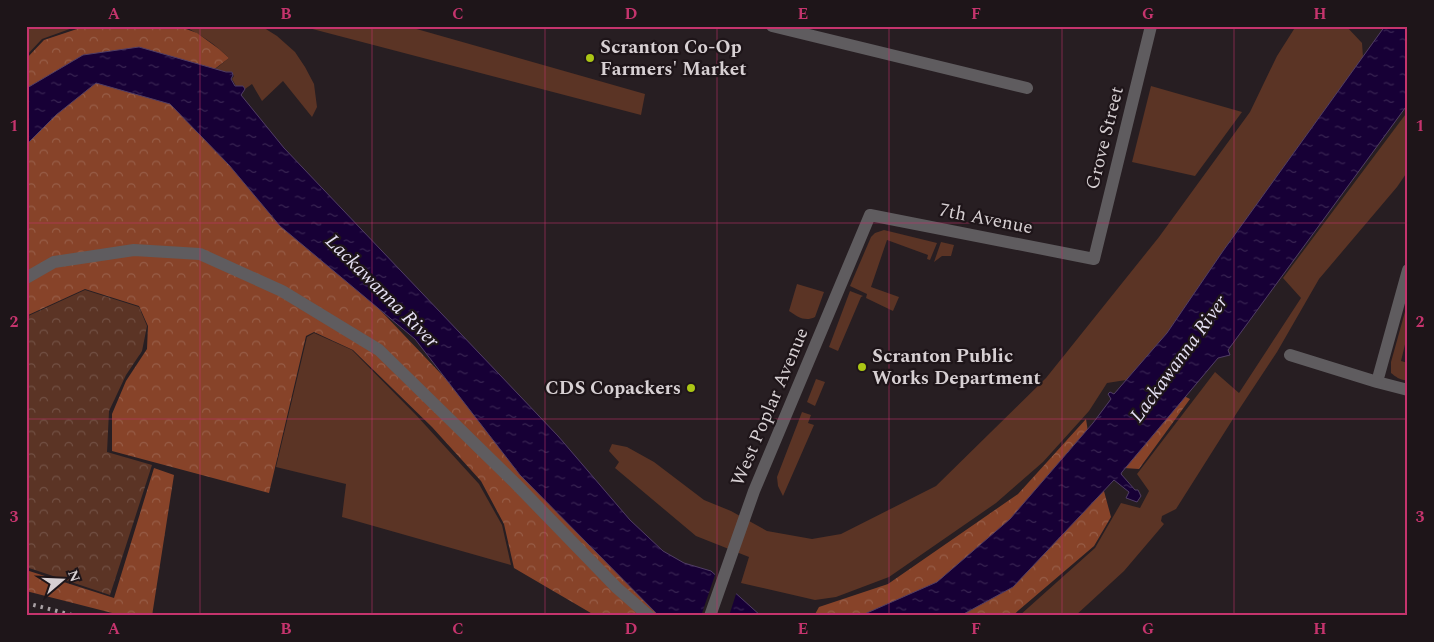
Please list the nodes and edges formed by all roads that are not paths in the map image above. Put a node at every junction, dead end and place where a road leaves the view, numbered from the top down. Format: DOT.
graph roads {
  1 [pos="772,26"];
  2 [pos="1151,26"];
  3 [pos="1027,88"];
  4 [pos="870,215"];
  5 [pos="1094,259"];
  6 [pos="1408,270"];
  7 [pos="26,278"];
  8 [pos="1290,355"];
  9 [pos="1377,382"];
  10 [pos="1408,390"];
  11 [pos="649,616"];
  12 [pos="710,616"];
  1 -- 3 [label="street"];
  2 -- 5 [label="street, Grove Street"];
  4 -- 5 [label="street, 7th Avenue"];
  4 -- 12 [label="street, West Poplar Avenue"];
  6 -- 9 [label="street"];
  7 -- 11 [label="street"];
  8 -- 9 [label="street"];
  9 -- 10 [label="street"];
}
